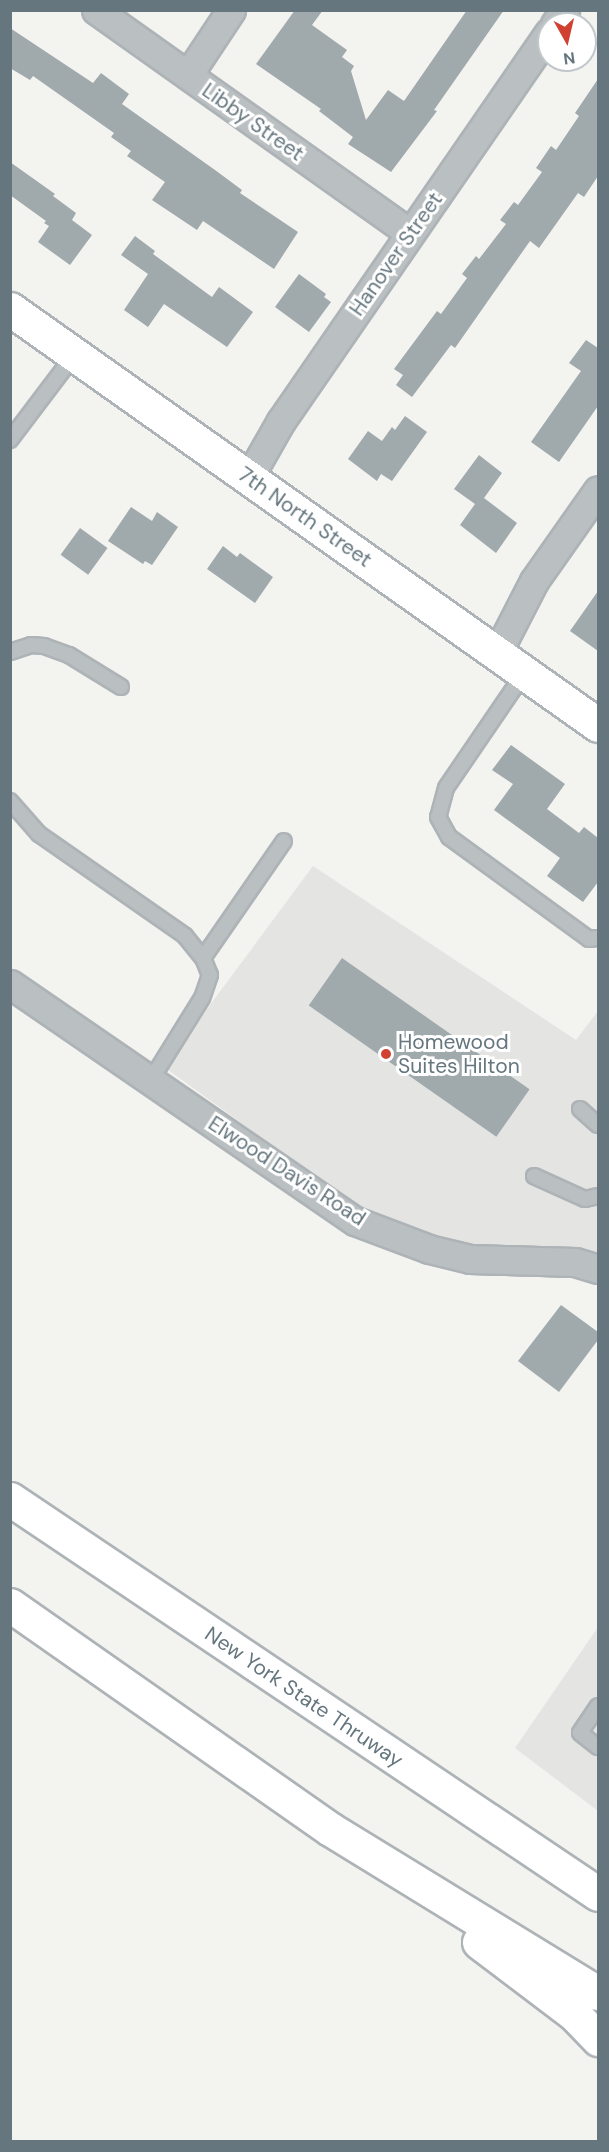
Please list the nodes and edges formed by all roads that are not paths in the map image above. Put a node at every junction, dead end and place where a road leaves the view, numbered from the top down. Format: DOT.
graph roads {
  1 [pos="96,10"];
  2 [pos="231,10"];
  3 [pos="537,50"];
  4 [pos="188,75"];
  5 [pos="410,233"];
  6 [pos="10,309"];
  7 [pos="75,354"];
  8 [pos="10,440"];
  9 [pos="249,477"];
  10 [pos="598,490"];
  11 [pos="10,652"];
  12 [pos="497,653"];
  13 [pos="525,672"];
  14 [pos="121,687"];
  15 [pos="598,725"];
  16 [pos="10,801"];
  17 [pos="284,841"];
  18 [pos="598,938"];
  19 [pos="203,958"];
  20 [pos="10,984"];
  21 [pos="151,1080"];
  22 [pos="580,1109"];
  23 [pos="598,1125"];
  24 [pos="534,1176"];
  25 [pos="598,1196"];
  26 [pos="598,1269"];
  27 [pos="10,1499"];
  28 [pos="10,1605"];
  29 [pos="598,1706"];
  30 [pos="598,1746"];
  31 [pos="330,1828"];
  32 [pos="598,1894"];
  33 [pos="598,1993"];
  34 [pos="598,2039"];
  1 -- 4 [label="street, Libby Street"];
  2 -- 4 [label="street"];
  3 -- 5 [label="street, Hanover Street"];
  4 -- 5 [label="street, Libby Street"];
  5 -- 9 [label="street, Hanover Street"];
  6 -- 7 [label="main road, 7th North Street"];
  7 -- 8 [label="lane"];
  7 -- 9 [label="main road, 7th North Street"];
  9 -- 12 [label="main road, 7th North Street"];
  10 -- 12 [label="street"];
  11 -- 14 [label="lane"];
  12 -- 13 [label="main road, 7th North Street"];
  13 -- 15 [label="main road, 7th North Street"];
  13 -- 18 [label="lane"];
  16 -- 19 [label="lane"];
  17 -- 19 [label="lane"];
  19 -- 21 [label="lane"];
  20 -- 21 [label="street, Elwood Davis Road"];
  21 -- 26 [label="street, Elwood Davis Road"];
  22 -- 23 [label="lane"];
  24 -- 25 [label="lane"];
  27 -- 32 [label="main road, New York State Thruway"];
  28 -- 31 [label="main road"];
  29 -- 30 [label="lane"];
  31 -- 33 [label="main road"];
  31 -- 34 [label="main road"];
}
